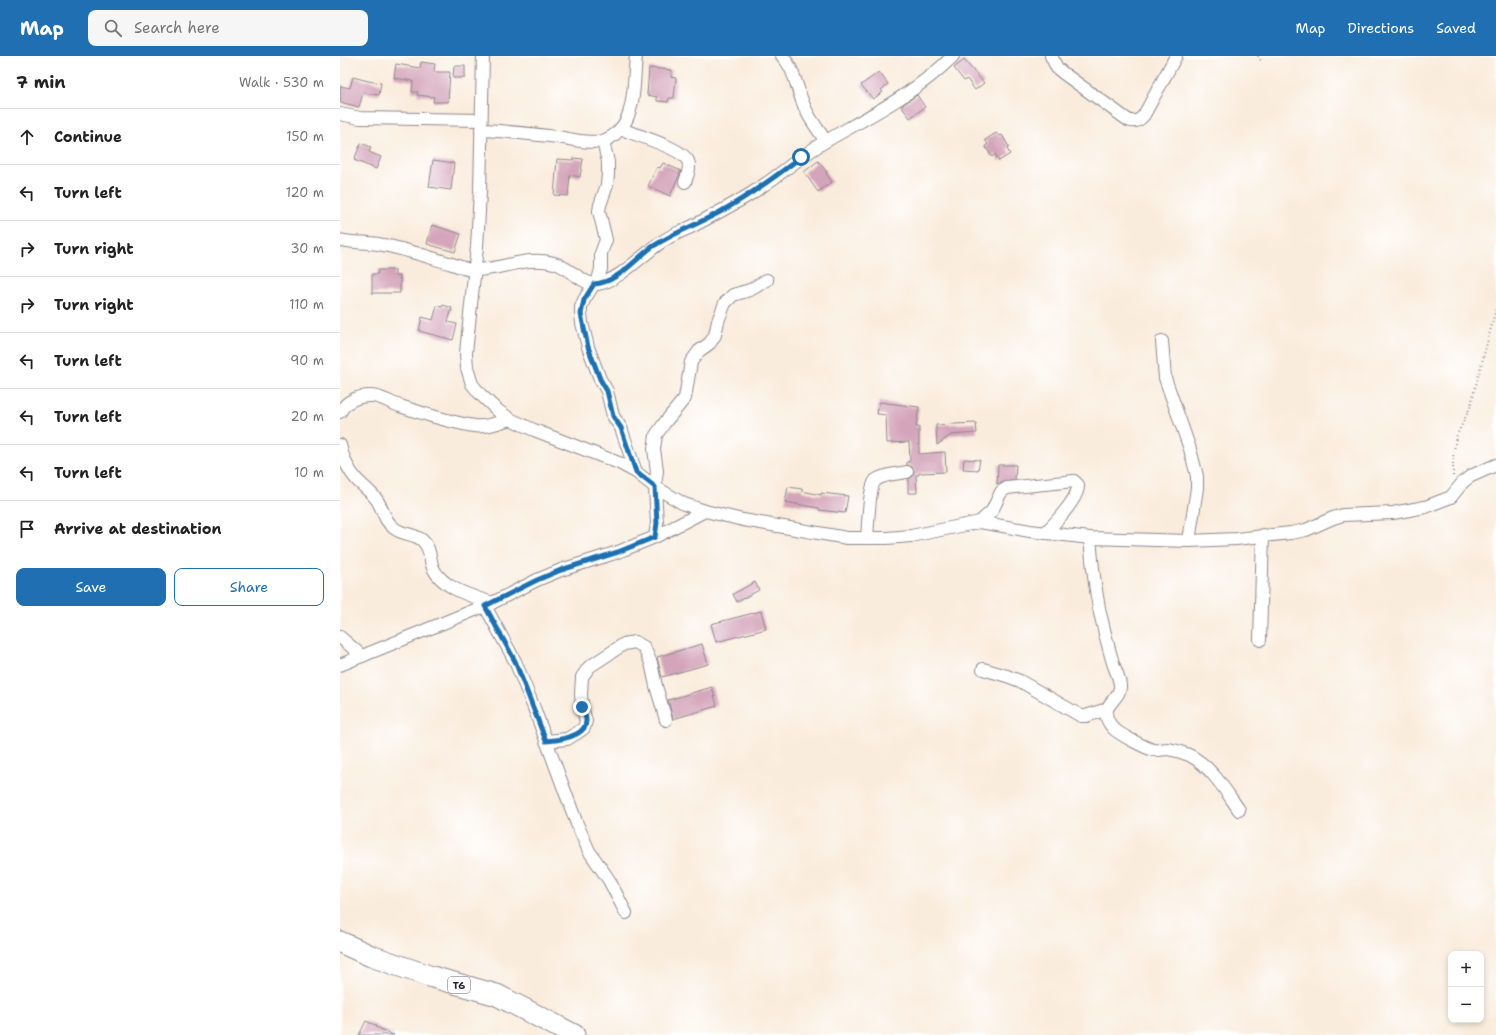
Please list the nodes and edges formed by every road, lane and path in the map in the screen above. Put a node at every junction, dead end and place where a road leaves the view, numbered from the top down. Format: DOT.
graph roads {
  1 [pos="483,56"];
  2 [pos="636,56"];
  3 [pos="782,56"];
  4 [pos="953,56"];
  5 [pos="1051,56"];
  6 [pos="1176,56"];
  7 [pos="1258,56"];
  8 [pos="1260,61"];
  9 [pos="340,114"];
  10 [pos="481,125"];
  11 [pos="621,129"];
  12 [pos="603,141"];
  13 [pos="826,141"];
  14 [pos="685,182"];
  15 [pos="340,240"];
  16 [pos="474,271"];
  17 [pos="767,280"];
  18 [pos="595,284"];
  19 [pos="1496,309"];
  20 [pos="1162,341"];
  21 [pos="340,412"];
  22 [pos="510,418"];
  23 [pos="340,445"];
  24 [pos="1496,465"];
  25 [pos="636,472"];
  26 [pos="907,472"];
  27 [pos="655,487"];
  28 [pos="1454,493"];
  29 [pos="705,511"];
  30 [pos="980,522"];
  31 [pos="1045,533"];
  32 [pos="1263,535"];
  33 [pos="655,537"];
  34 [pos="867,538"];
  35 [pos="1090,538"];
  36 [pos="1189,540"];
  37 [pos="489,605"];
  38 [pos="340,637"];
  39 [pos="1260,640"];
  40 [pos="362,656"];
  41 [pos="340,665"];
  42 [pos="983,669"];
  43 [pos="1107,709"];
  44 [pos="666,720"];
  45 [pos="546,741"];
  46 [pos="1239,810"];
  47 [pos="626,913"];
  48 [pos="340,942"];
  49 [pos="574,1035"];
  1 -- 10 [label="street"];
  2 -- 11 [label="street"];
  3 -- 13 [label="street"];
  4 -- 13 [label="street"];
  5 -- 6 [label="street"];
  7 -- 8 [label="path"];
  9 -- 10 [label="street"];
  10 -- 12 [label="street"];
  10 -- 16 [label="street"];
  11 -- 12 [label="street"];
  11 -- 14 [label="street"];
  12 -- 18 [label="street"];
  13 -- 18 [label="street"];
  15 -- 16 [label="street"];
  16 -- 18 [label="street"];
  16 -- 22 [label="street"];
  17 -- 27 [label="street"];
  18 -- 25 [label="street"];
  19 -- 28 [label="path"];
  20 -- 36 [label="street"];
  21 -- 22 [label="street"];
  22 -- 25 [label="street"];
  23 -- 37 [label="street"];
  24 -- 28 [label="street"];
  25 -- 27 [label="street"];
  26 -- 34 [label="street"];
  27 -- 29 [label="street"];
  27 -- 33 [label="street"];
  28 -- 32 [label="street"];
  29 -- 33 [label="street"];
  29 -- 34 [label="street"];
  30 -- 31 [label="street"];
  30 -- 31 [label="street"];
  30 -- 34 [label="street"];
  31 -- 35 [label="street"];
  32 -- 36 [label="street"];
  32 -- 39 [label="street"];
  33 -- 37 [label="street"];
  35 -- 36 [label="street"];
  35 -- 43 [label="street"];
  37 -- 40 [label="street"];
  37 -- 45 [label="street"];
  38 -- 40 [label="street"];
  40 -- 41 [label="street"];
  42 -- 43 [label="street"];
  43 -- 46 [label="street"];
  44 -- 45 [label="street"];
  45 -- 47 [label="street"];
  48 -- 49 [label="highway, T6"];
}
